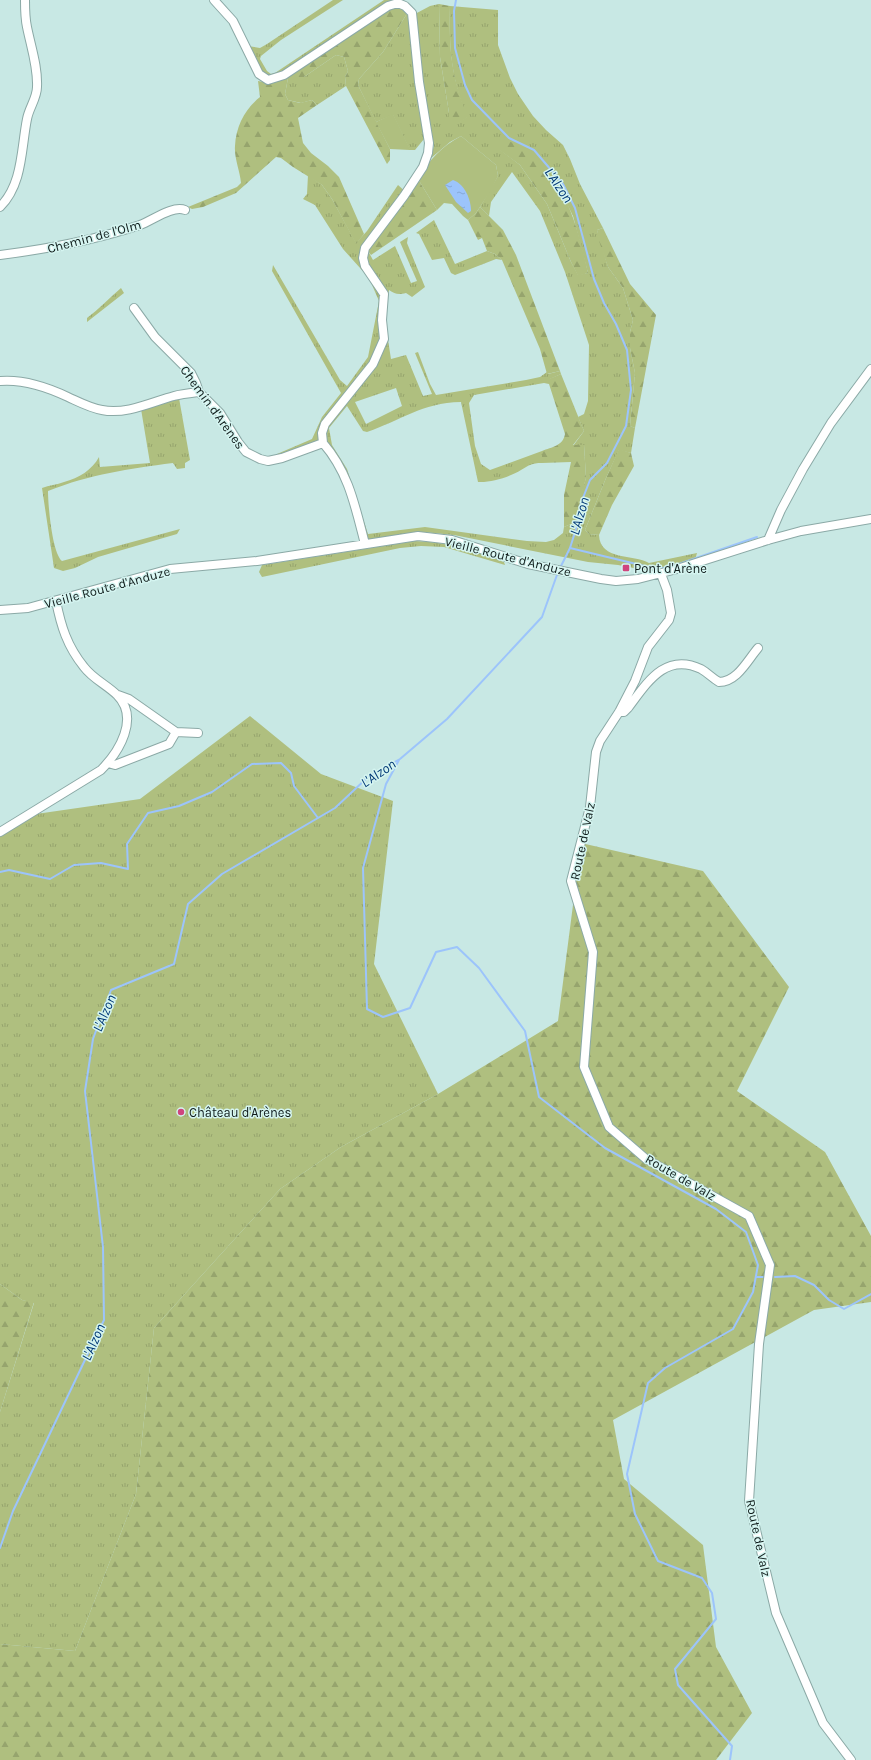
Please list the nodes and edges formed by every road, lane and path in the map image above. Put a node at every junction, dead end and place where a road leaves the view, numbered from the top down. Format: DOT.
graph roads {
  1 [pos="25,0"];
  2 [pos="214,0"];
  3 [pos="0,207"];
  4 [pos="185,210"];
  5 [pos="0,255"];
  6 [pos="134,308"];
  7 [pos="871,369"];
  8 [pos="0,381"];
  9 [pos="199,392"];
  10 [pos="323,443"];
  11 [pos="871,519"];
  12 [pos="768,540"];
  13 [pos="365,544"];
  14 [pos="661,574"];
  15 [pos="56,600"];
  16 [pos="0,610"];
  17 [pos="758,648"];
  18 [pos="117,695"];
  19 [pos="619,712"];
  20 [pos="176,732"];
  21 [pos="198,733"];
  22 [pos="108,763"];
  23 [pos="0,832"];
  24 [pos="851,1760"];
  1 -- 3 [label="street"];
  2 -- 10 [label="street"];
  4 -- 5 [label="street, Chemin de l'Olm"];
  6 -- 9 [label="street, Chemin d'Arènes"];
  7 -- 12 [label="street"];
  8 -- 9 [label="street"];
  9 -- 10 [label="street, Chemin d'Arènes"];
  10 -- 13 [label="street"];
  11 -- 12 [label="street, Vieille Route d'Anduze"];
  12 -- 14 [label="street, Vieille Route d'Anduze"];
  13 -- 14 [label="street, Vieille Route d'Anduze"];
  13 -- 15 [label="street, Vieille Route d'Anduze"];
  14 -- 19 [label="street, Route de Valz"];
  15 -- 16 [label="street, Vieille Route d'Anduze"];
  15 -- 18 [label="street"];
  17 -- 19 [label="street"];
  18 -- 20 [label="street"];
  18 -- 22 [label="street"];
  19 -- 24 [label="street, Route de Valz"];
  20 -- 21 [label="street"];
  20 -- 22 [label="street"];
  22 -- 23 [label="street"];
}
